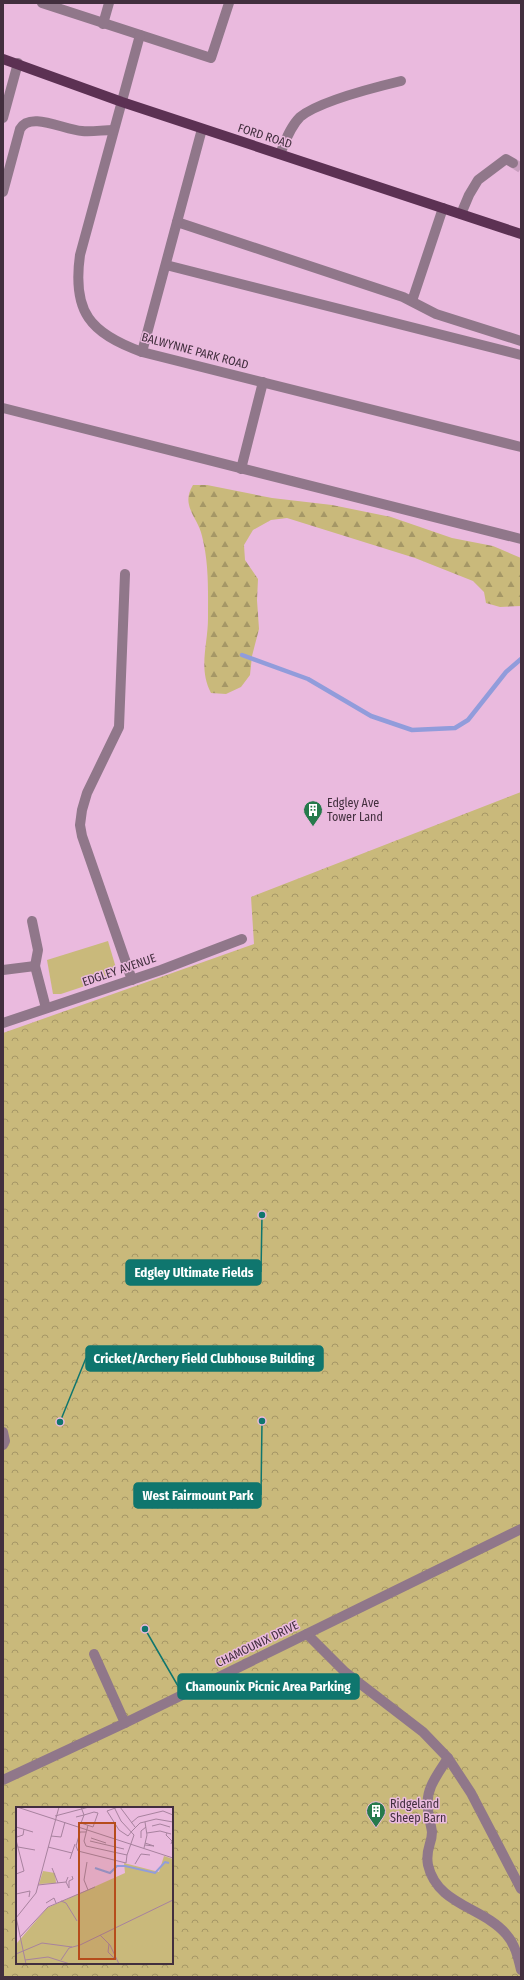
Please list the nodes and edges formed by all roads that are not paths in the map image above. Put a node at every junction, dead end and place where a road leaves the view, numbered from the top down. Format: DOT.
graph roads {
  1 [pos="42,3"];
  2 [pos="109,3"];
  3 [pos="229,3"];
  4 [pos="103,24"];
  5 [pos="140,35"];
  6 [pos="3,59"];
  7 [pos="18,63"];
  8 [pos="401,81"];
  9 [pos="122,102"];
  10 [pos="3,118"];
  11 [pos="202,129"];
  12 [pos="113,130"];
  13 [pos="280,154"];
  14 [pos="513,163"];
  15 [pos="3,192"];
  16 [pos="443,208"];
  17 [pos="461,214"];
  18 [pos="178,222"];
  19 [pos="521,234"];
  20 [pos="166,265"];
  21 [pos="412,301"];
  22 [pos="521,341"];
  23 [pos="142,352"];
  24 [pos="521,355"];
  25 [pos="263,382"];
  26 [pos="3,408"];
  27 [pos="521,447"];
  28 [pos="241,469"];
  29 [pos="521,540"];
  30 [pos="125,574"];
  31 [pos="32,921"];
  32 [pos="242,939"];
  33 [pos="35,966"];
  34 [pos="3,970"];
  35 [pos="132,980"];
  36 [pos="46,1008"];
  37 [pos="3,1023"];
  38 [pos="3,1432"];
  39 [pos="3,1445"];
  40 [pos="521,1529"];
  41 [pos="307,1634"];
  42 [pos="94,1654"];
  43 [pos="125,1723"];
  44 [pos="448,1758"];
  45 [pos="3,1780"];
  46 [pos="521,1889"];
  47 [pos="521,1970"];
  1 -- 4 [label="street"];
  2 -- 4 [label="street"];
  3 -- 5 [label="street"];
  4 -- 5 [label="street"];
  5 -- 9 [label="street, BALWYNNE PARK ROAD"];
  6 -- 7 [label="main road, FORD ROAD"];
  7 -- 9 [label="main road, FORD ROAD"];
  7 -- 10 [label="street"];
  8 -- 13 [label="street"];
  9 -- 11 [label="main road, FORD ROAD"];
  9 -- 12 [label="street, BALWYNNE PARK ROAD"];
  11 -- 13 [label="main road, FORD ROAD"];
  11 -- 18 [label="street"];
  12 -- 15 [label="street"];
  12 -- 23 [label="street, BALWYNNE PARK ROAD"];
  13 -- 16 [label="main road, FORD ROAD"];
  14 -- 17 [label="street"];
  16 -- 17 [label="main road, FORD ROAD"];
  16 -- 21 [label="street"];
  17 -- 19 [label="main road, FORD ROAD"];
  18 -- 20 [label="street"];
  18 -- 21 [label="street"];
  20 -- 23 [label="street"];
  20 -- 24 [label="street"];
  21 -- 22 [label="street"];
  23 -- 25 [label="street, BALWYNNE PARK ROAD"];
  25 -- 27 [label="street, BALWYNNE PARK ROAD"];
  25 -- 28 [label="street"];
  26 -- 28 [label="street"];
  28 -- 29 [label="street"];
  30 -- 35 [label="street"];
  31 -- 33 [label="street"];
  32 -- 35 [label="street, EDGLEY AVENUE"];
  33 -- 34 [label="street"];
  33 -- 36 [label="street"];
  35 -- 36 [label="street, EDGLEY AVENUE"];
  36 -- 37 [label="street, EDGLEY AVENUE"];
  38 -- 39 [label="street"];
  40 -- 41 [label="street, CHAMOUNIX DRIVE"];
  41 -- 43 [label="street, CHAMOUNIX DRIVE"];
  41 -- 44 [label="street"];
  42 -- 43 [label="street"];
  43 -- 45 [label="street, CHAMOUNIX DRIVE"];
  44 -- 46 [label="street"];
  44 -- 47 [label="street"];
}
